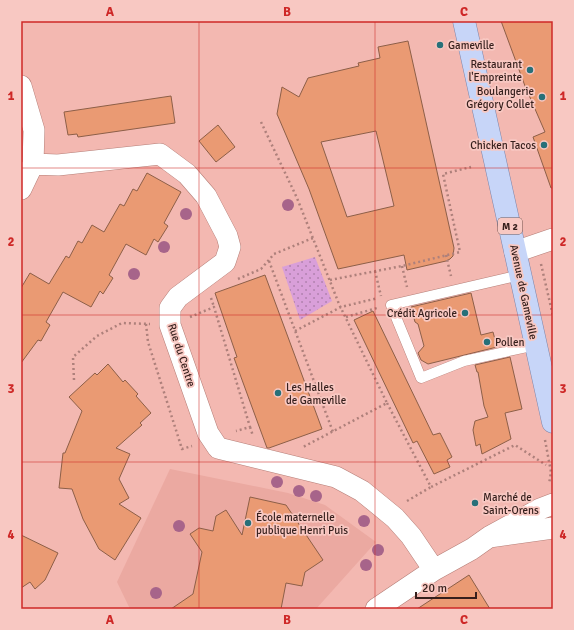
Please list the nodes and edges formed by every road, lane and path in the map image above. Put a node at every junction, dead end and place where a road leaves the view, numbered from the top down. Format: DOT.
graph roads {
  1 [pos="464,21"];
  2 [pos="21,88"];
  3 [pos="261,122"];
  4 [pos="33,164"];
  5 [pos="471,167"];
  6 [pos="21,189"];
  7 [pos="313,238"];
  8 [pos="552,239"];
  9 [pos="516,252"];
  10 [pos="446,255"];
  11 [pos="269,261"];
  12 [pos="402,266"];
  13 [pos="375,271"];
  14 [pos="520,275"];
  15 [pos="451,279"];
  16 [pos="235,280"];
  17 [pos="330,280"];
  18 [pos="408,290"];
  19 [pos="210,296"];
  20 [pos="381,297"];
  21 [pos="391,305"];
  22 [pos="214,307"];
  23 [pos="346,317"];
  24 [pos="170,325"];
  25 [pos="536,345"];
  26 [pos="74,380"];
  27 [pos="387,403"];
  28 [pos="553,422"];
  29 [pos="250,427"];
  30 [pos="333,432"];
  31 [pos="254,439"];
  32 [pos="297,449"];
  33 [pos="546,465"];
  34 [pos="431,487"];
  35 [pos="553,504"];
  36 [pos="388,512"];
  37 [pos="553,528"];
  38 [pos="489,537"];
  39 [pos="434,570"];
  40 [pos="376,609"];
  1 -- 9 [label="main road, Avenue de Gameville / M 2"];
  2 -- 4 [label="street"];
  3 -- 7 [label="path"];
  4 -- 6 [label="street"];
  4 -- 24 [label="street, Rue du Centre"];
  5 -- 10 [label="path"];
  7 -- 11 [label="path"];
  7 -- 17 [label="path"];
  8 -- 9 [label="street"];
  9 -- 14 [label="main road, Avenue de Gameville / M 2"];
  10 -- 12 [label="path"];
  10 -- 15 [label="path"];
  11 -- 16 [label="path"];
  11 -- 30 [label="path"];
  12 -- 13 [label="path"];
  12 -- 18 [label="path"];
  13 -- 17 [label="path"];
  13 -- 20 [label="path"];
  14 -- 21 [label="lane"];
  14 -- 25 [label="main road, Avenue de Gameville / M 2"];
  17 -- 23 [label="path"];
  19 -- 22 [label="path"];
  21 -- 23 [label="path"];
  21 -- 25 [label="lane"];
  23 -- 27 [label="path"];
  24 -- 26 [label="path"];
  24 -- 36 [label="street, Rue du Centre"];
  25 -- 28 [label="main road, Avenue de Gameville / M 2"];
  27 -- 30 [label="path"];
  27 -- 34 [label="path"];
  29 -- 31 [label="path"];
  30 -- 32 [label="path"];
  33 -- 34 [label="path"];
  34 -- 36 [label="path"];
  35 -- 38 [label="street"];
  36 -- 39 [label="street, Rue du Centre"];
  37 -- 38 [label="street"];
  38 -- 39 [label="street"];
  39 -- 40 [label="street"];
}
